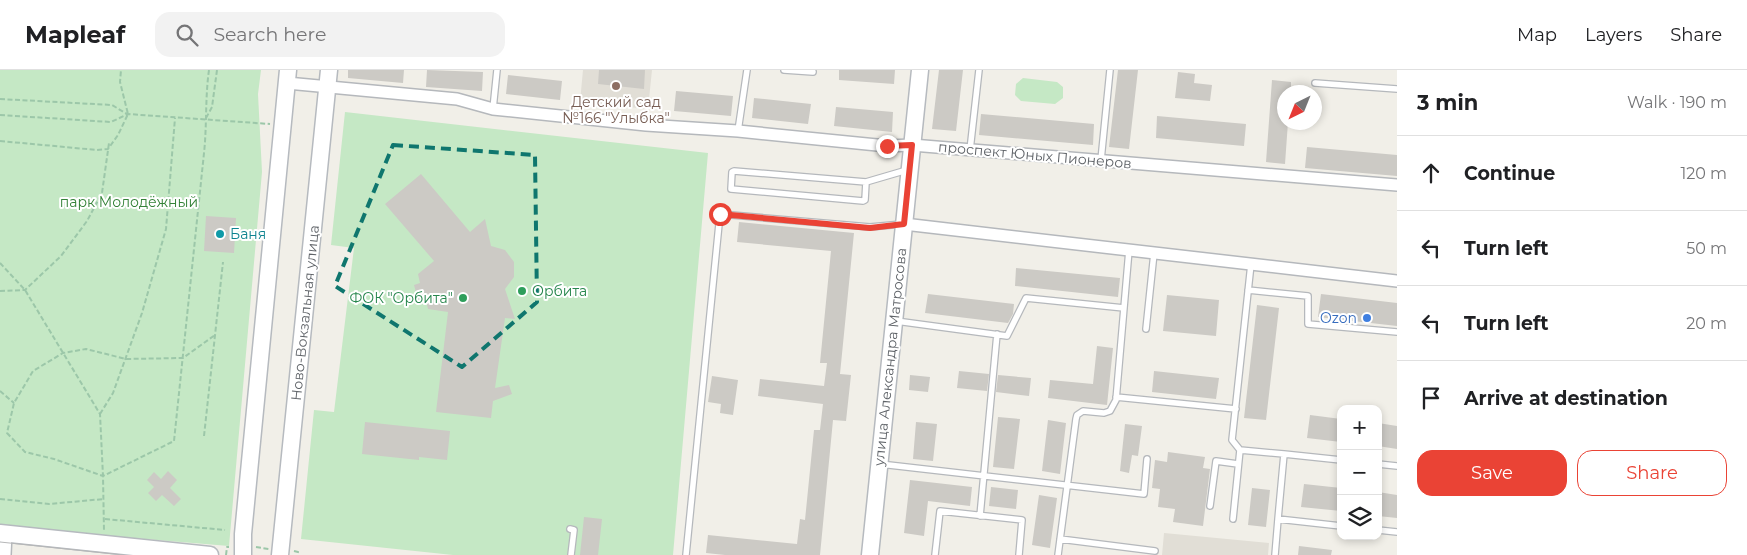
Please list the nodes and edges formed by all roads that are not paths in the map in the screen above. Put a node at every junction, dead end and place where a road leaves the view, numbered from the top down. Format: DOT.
graph roads {
  1 [pos="497,70"];
  2 [pos="747,70"];
  3 [pos="784,70"];
  4 [pos="920,70"];
  5 [pos="979,70"];
  6 [pos="1110,70"];
  7 [pos="813,72"];
  8 [pos="288,77"];
  9 [pos="329,78"];
  10 [pos="1315,83"];
  11 [pos="1397,89"];
  12 [pos="493,109"];
  13 [pos="738,131"];
  14 [pos="912,145"];
  15 [pos="970,150"];
  16 [pos="1102,160"];
  17 [pos="909,169"];
  18 [pos="866,182"];
  19 [pos="1397,185"];
  20 [pos="904,224"];
  21 [pos="1129,250"];
  22 [pos="1154,253"];
  23 [pos="1250,264"];
  24 [pos="1397,281"];
  25 [pos="1248,290"];
  26 [pos="1124,308"];
  27 [pos="894,321"];
  28 [pos="1146,330"];
  29 [pos="1397,332"];
  30 [pos="997,334"];
  31 [pos="1116,396"];
  32 [pos="1236,409"];
  33 [pos="1240,450"];
  34 [pos="1284,454"];
  35 [pos="1148,458"];
  36 [pos="1337,460"];
  37 [pos="879,464"];
  38 [pos="1238,464"];
  39 [pos="1382,464"];
  40 [pos="1397,466"];
  41 [pos="984,476"];
  42 [pos="1067,484"];
  43 [pos="1210,506"];
  44 [pos="980,516"];
  45 [pos="1233,519"];
  46 [pos="1278,519"];
  47 [pos="1337,526"];
  48 [pos="570,529"];
  49 [pos="1382,530"];
  50 [pos="1397,532"];
  51 [pos="3,533"];
  52 [pos="1060,539"];
  53 [pos="243,550"];
  54 [pos="1155,551"];
  55 [pos="280,552"];
  56 [pos="4,555"];
  57 [pos="210,555"];
  58 [pos="571,555"];
  59 [pos="686,555"];
  60 [pos="870,555"];
  61 [pos="935,555"];
  62 [pos="1019,555"];
  63 [pos="1058,555"];
  64 [pos="1274,555"];
  1 -- 12 [label="lane"];
  2 -- 13 [label="lane"];
  3 -- 7 [label="lane"];
  4 -- 14 [label="main road, улица Александра Матросова"];
  5 -- 15 [label="lane"];
  6 -- 16 [label="lane"];
  8 -- 9 [label="street, проспект Юных Пионеров"];
  8 -- 53 [label="main road"];
  9 -- 12 [label="street, проспект Юных Пионеров"];
  9 -- 55 [label="main road, Ново-Вокзальная улица"];
  10 -- 11 [label="lane"];
  12 -- 13 [label="street, проспект Юных Пионеров"];
  13 -- 14 [label="street, проспект Юных Пионеров"];
  14 -- 15 [label="street, проспект Юных Пионеров"];
  14 -- 17 [label="main road, улица Александра Матросова"];
  15 -- 16 [label="street, проспект Юных Пионеров"];
  16 -- 19 [label="street, проспект Юных Пионеров"];
  17 -- 18 [label="lane"];
  17 -- 20 [label="main road, улица Александра Матросова"];
  18 -- 18 [label="lane"];
  20 -- 21 [label="street"];
  20 -- 27 [label="main road, улица Александра Матросова"];
  20 -- 59 [label="lane"];
  21 -- 22 [label="street"];
  21 -- 26 [label="lane"];
  22 -- 23 [label="street"];
  22 -- 28 [label="lane"];
  23 -- 24 [label="street"];
  23 -- 25 [label="lane"];
  25 -- 29 [label="lane"];
  25 -- 32 [label="lane"];
  26 -- 30 [label="lane"];
  26 -- 31 [label="lane"];
  27 -- 30 [label="lane"];
  27 -- 37 [label="main road, улица Александра Матросова"];
  30 -- 41 [label="lane"];
  31 -- 32 [label="lane"];
  31 -- 42 [label="lane"];
  32 -- 33 [label="lane"];
  33 -- 34 [label="lane"];
  33 -- 38 [label="lane"];
  34 -- 36 [label="lane"];
  34 -- 46 [label="lane"];
  35 -- 42 [label="lane"];
  37 -- 41 [label="lane"];
  37 -- 60 [label="main road, улица Александра Матросова"];
  38 -- 43 [label="lane"];
  38 -- 45 [label="lane"];
  39 -- 40 [label="lane"];
  41 -- 42 [label="lane"];
  41 -- 44 [label="lane"];
  42 -- 52 [label="lane"];
  44 -- 61 [label="lane"];
  44 -- 62 [label="lane"];
  46 -- 47 [label="lane"];
  46 -- 64 [label="lane"];
  48 -- 58 [label="lane"];
  49 -- 50 [label="lane"];
  51 -- 56 [label="street"];
  51 -- 57 [label="main road"];
  52 -- 54 [label="lane"];
  52 -- 63 [label="lane"];
}
